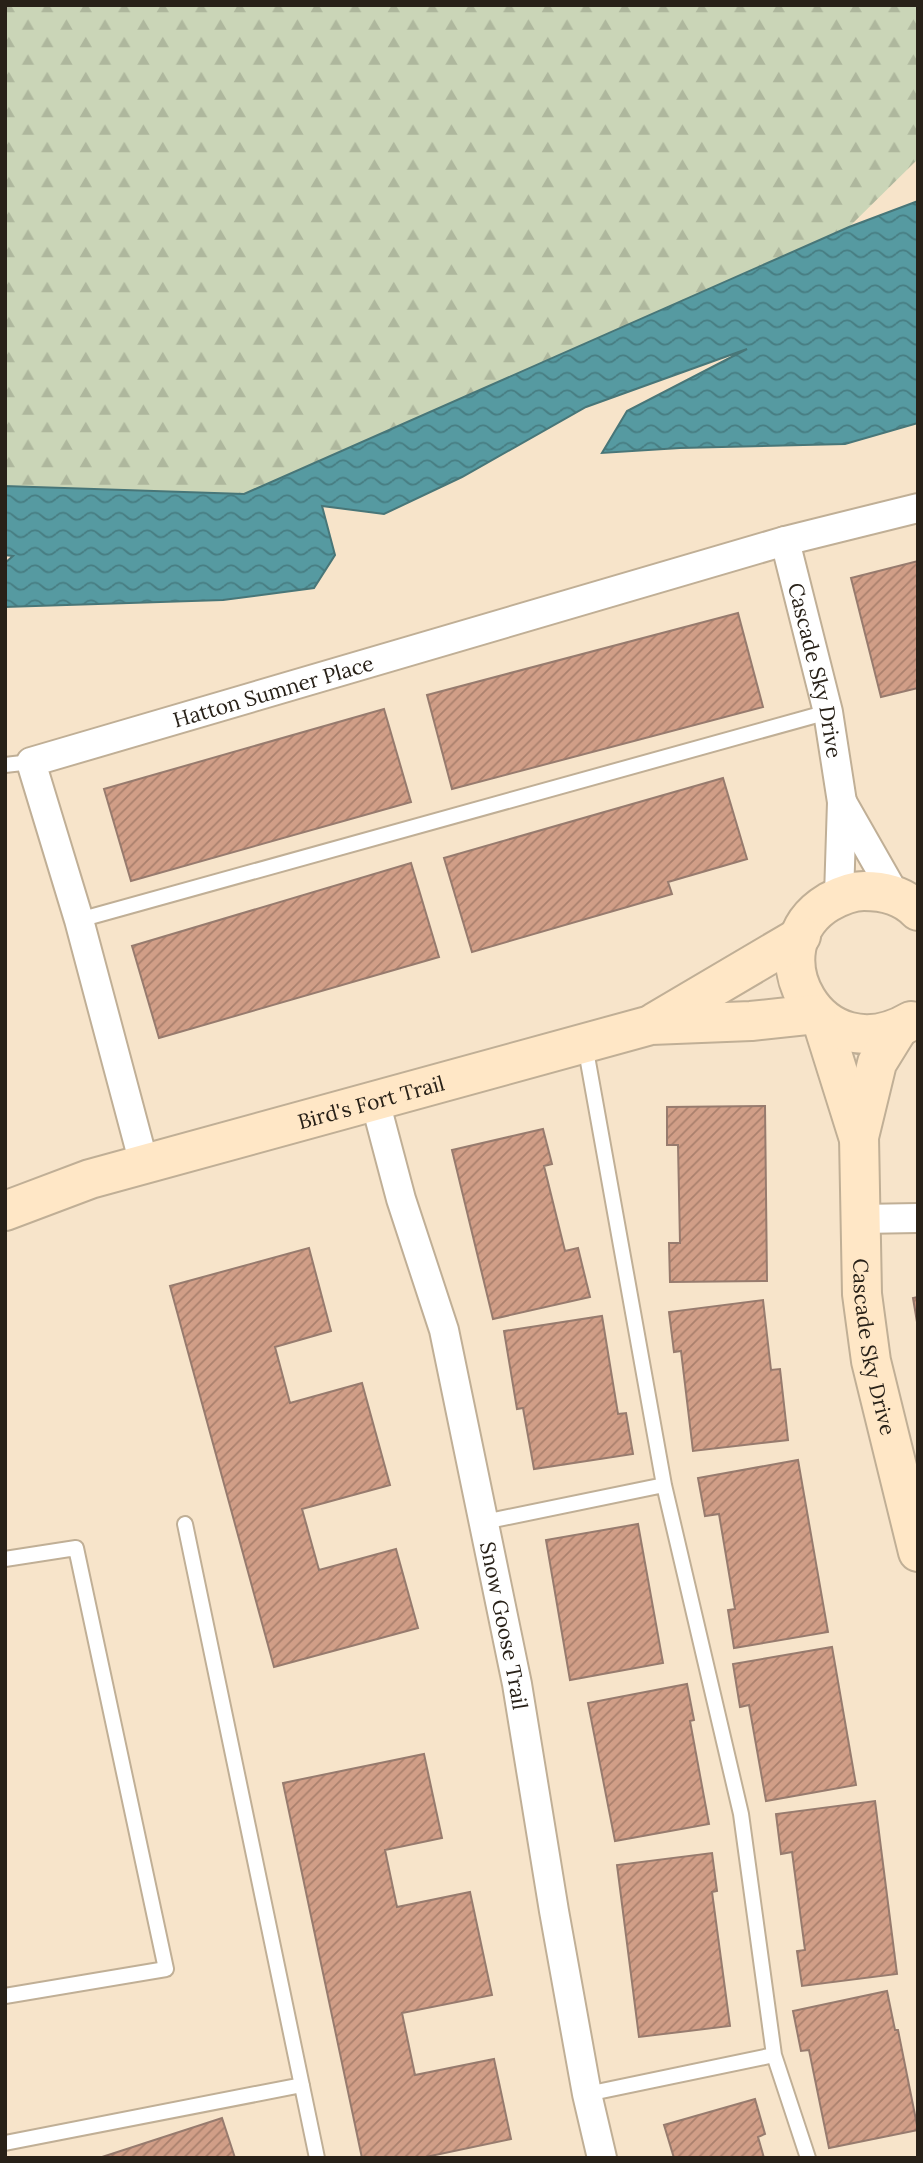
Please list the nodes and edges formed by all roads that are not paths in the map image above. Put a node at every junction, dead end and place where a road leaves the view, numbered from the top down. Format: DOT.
graph roads {
  1 [pos="918,508"];
  2 [pos="785,541"];
  3 [pos="828,712"];
  4 [pos="18,764"];
  5 [pos="842,802"];
  6 [pos="839,896"];
  7 [pos="911,905"];
  8 [pos="79,920"];
  9 [pos="801,936"];
  10 [pos="819,1016"];
  11 [pos="908,1022"];
  12 [pos="650,1025"];
  13 [pos="584,1044"];
  14 [pos="375,1101"];
  15 [pos="859,1137"];
  16 [pos="144,1164"];
  17 [pos="90,1179"];
  18 [pos="5,1184"];
  19 [pos="5,1211"];
  20 [pos="918,1218"];
  21 [pos="860,1219"];
  22 [pos="664,1485"];
  23 [pos="484,1522"];
  24 [pos="185,1524"];
  25 [pos="918,1552"];
  26 [pos="5,1559"];
  27 [pos="5,1996"];
  28 [pos="774,2055"];
  29 [pos="302,2085"];
  30 [pos="587,2094"];
  31 [pos="5,2143"];
  32 [pos="317,2158"];
  33 [pos="602,2158"];
  34 [pos="808,2158"];
  1 -- 2 [label="street, Hatton Sumner Place"];
  2 -- 3 [label="street, Cascade Sky Drive"];
  2 -- 4 [label="street, Hatton Sumner Place"];
  3 -- 5 [label="street, Cascade Sky Drive"];
  3 -- 8 [label="lane"];
  4 -- 8 [label="street, Hatton Sumner Place"];
  5 -- 6 [label="street, Cascade Sky Drive"];
  5 -- 7 [label="street, Cascade Sky Drive"];
  6 -- 7 [label="street"];
  6 -- 9 [label="street"];
  8 -- 16 [label="street, Hatton Sumner Place"];
  9 -- 10 [label="street, Cascade Sky Drive"];
  9 -- 12 [label="street, Bird's Fort Trail"];
  10 -- 11 [label="street"];
  10 -- 12 [label="street, Bird's Fort Trail"];
  10 -- 15 [label="street, Cascade Sky Drive"];
  11 -- 15 [label="street, Cascade Sky Drive"];
  12 -- 13 [label="street, Bird's Fort Trail"];
  13 -- 14 [label="street, Bird's Fort Trail"];
  13 -- 22 [label="lane"];
  14 -- 16 [label="street, Bird's Fort Trail"];
  14 -- 23 [label="street, Snow Goose Trail"];
  15 -- 21 [label="street, Cascade Sky Drive"];
  16 -- 17 [label="street, Bird's Fort Trail"];
  17 -- 18 [label="street, Bird's Fort Trail"];
  17 -- 19 [label="street, Bird's Fort Trail"];
  20 -- 21 [label="street"];
  21 -- 25 [label="street, Cascade Sky Drive"];
  22 -- 23 [label="lane"];
  22 -- 28 [label="lane"];
  23 -- 30 [label="street, Snow Goose Trail"];
  24 -- 29 [label="lane"];
  26 -- 27 [label="lane"];
  28 -- 30 [label="lane"];
  28 -- 34 [label="lane"];
  29 -- 31 [label="lane"];
  29 -- 32 [label="lane"];
  30 -- 33 [label="street, Snow Goose Trail"];
}
